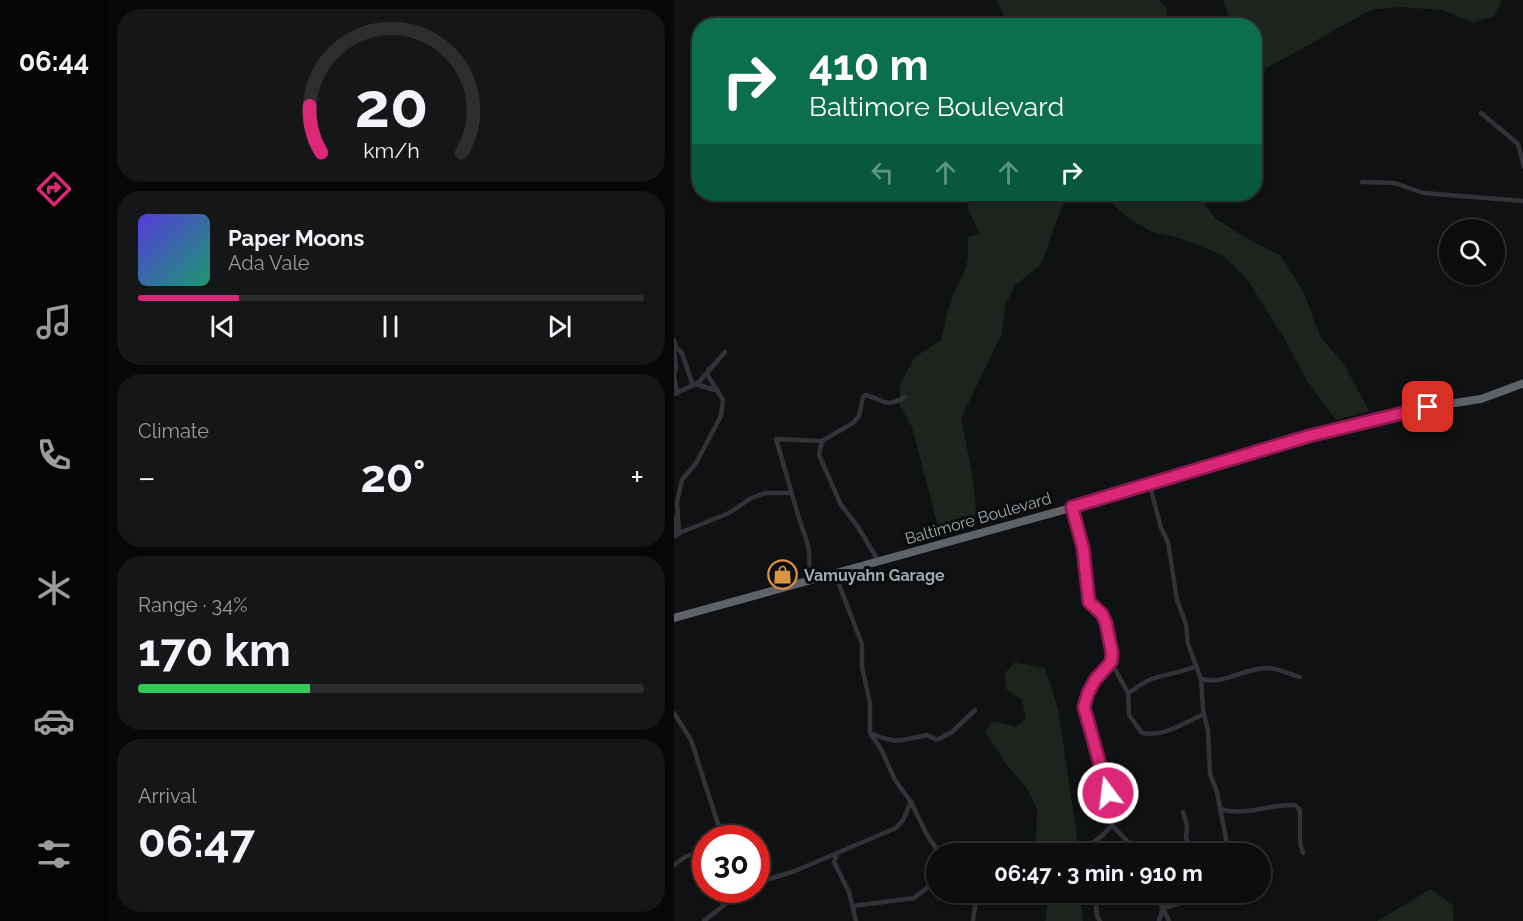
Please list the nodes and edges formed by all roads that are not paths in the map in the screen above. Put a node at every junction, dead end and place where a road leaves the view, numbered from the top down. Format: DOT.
graph roads {
  1 [pos="1481,113"];
  2 [pos="1523,167"];
  3 [pos="1362,182"];
  4 [pos="1523,201"];
  5 [pos="674,340"];
  6 [pos="676,347"];
  7 [pos="725,352"];
  8 [pos="709,369"];
  9 [pos="698,383"];
  10 [pos="1523,383"];
  11 [pos="718,391"];
  12 [pos="676,393"];
  13 [pos="905,397"];
  14 [pos="822,441"];
  15 [pos="1150,486"];
  16 [pos="792,493"];
  17 [pos="1072,507"];
  18 [pos="674,517"];
  19 [pos="676,534"];
  20 [pos="879,561"];
  21 [pos="809,568"];
  22 [pos="835,574"];
  23 [pos="674,618"];
  24 [pos="1111,662"];
  25 [pos="1196,666"];
  26 [pos="1300,677"];
  27 [pos="1201,679"];
  28 [pos="1128,693"];
  29 [pos="975,710"];
  30 [pos="674,713"];
  31 [pos="1204,714"];
  32 [pos="870,734"];
  33 [pos="911,802"];
  34 [pos="1220,809"];
  35 [pos="1183,812"];
  36 [pos="719,825"];
  37 [pos="1112,825"];
  38 [pos="932,843"];
  39 [pos="1093,843"];
  40 [pos="1128,843"];
  41 [pos="1188,843"];
  42 [pos="1227,843"];
  43 [pos="837,853"];
  44 [pos="1303,853"];
  45 [pos="692,854"];
  46 [pos="674,865"];
  47 [pos="770,879"];
  48 [pos="926,889"];
  49 [pos="727,903"];
  50 [pos="975,903"];
  51 [pos="1096,903"];
  52 [pos="1160,903"];
  53 [pos="1181,903"];
  54 [pos="853,906"];
  55 [pos="1163,908"];
  56 [pos="704,921"];
  57 [pos="856,921"];
  58 [pos="973,921"];
  59 [pos="1100,921"];
  60 [pos="1158,921"];
  61 [pos="1169,921"];
  1 -- 2 [label="street"];
  3 -- 4 [label="street"];
  5 -- 6 [label="street"];
  6 -- 9 [label="street"];
  6 -- 12 [label="street"];
  7 -- 8 [label="street"];
  8 -- 9 [label="street"];
  8 -- 11 [label="street"];
  9 -- 11 [label="street"];
  9 -- 12 [label="street"];
  10 -- 15 [label="highway, Baltimore Boulevard"];
  11 -- 19 [label="street"];
  13 -- 14 [label="street"];
  14 -- 16 [label="street"];
  14 -- 20 [label="street"];
  15 -- 17 [label="highway, Baltimore Boulevard"];
  15 -- 25 [label="street"];
  16 -- 19 [label="street"];
  16 -- 21 [label="street"];
  17 -- 20 [label="highway, Baltimore Boulevard"];
  17 -- 24 [label="street"];
  18 -- 19 [label="street"];
  20 -- 22 [label="highway, Baltimore Boulevard"];
  22 -- 23 [label="highway, Baltimore Boulevard"];
  22 -- 32 [label="street"];
  24 -- 28 [label="street"];
  24 -- 37 [label="street"];
  25 -- 27 [label="street"];
  25 -- 28 [label="street"];
  26 -- 27 [label="street"];
  27 -- 31 [label="street"];
  28 -- 31 [label="street"];
  29 -- 32 [label="street"];
  30 -- 36 [label="street"];
  31 -- 34 [label="street"];
  32 -- 33 [label="street"];
  33 -- 38 [label="street"];
  33 -- 43 [label="street"];
  34 -- 42 [label="street"];
  34 -- 44 [label="street"];
  35 -- 41 [label="street"];
  37 -- 39 [label="street"];
  37 -- 40 [label="street"];
  43 -- 47 [label="street"];
  43 -- 54 [label="street"];
  45 -- 46 [label="street"];
  48 -- 54 [label="street"];
  49 -- 56 [label="street"];
  50 -- 58 [label="street"];
  51 -- 59 [label="street"];
  52 -- 55 [label="street"];
  53 -- 55 [label="street"];
  54 -- 57 [label="street"];
  55 -- 60 [label="street"];
  55 -- 61 [label="street"];
}
